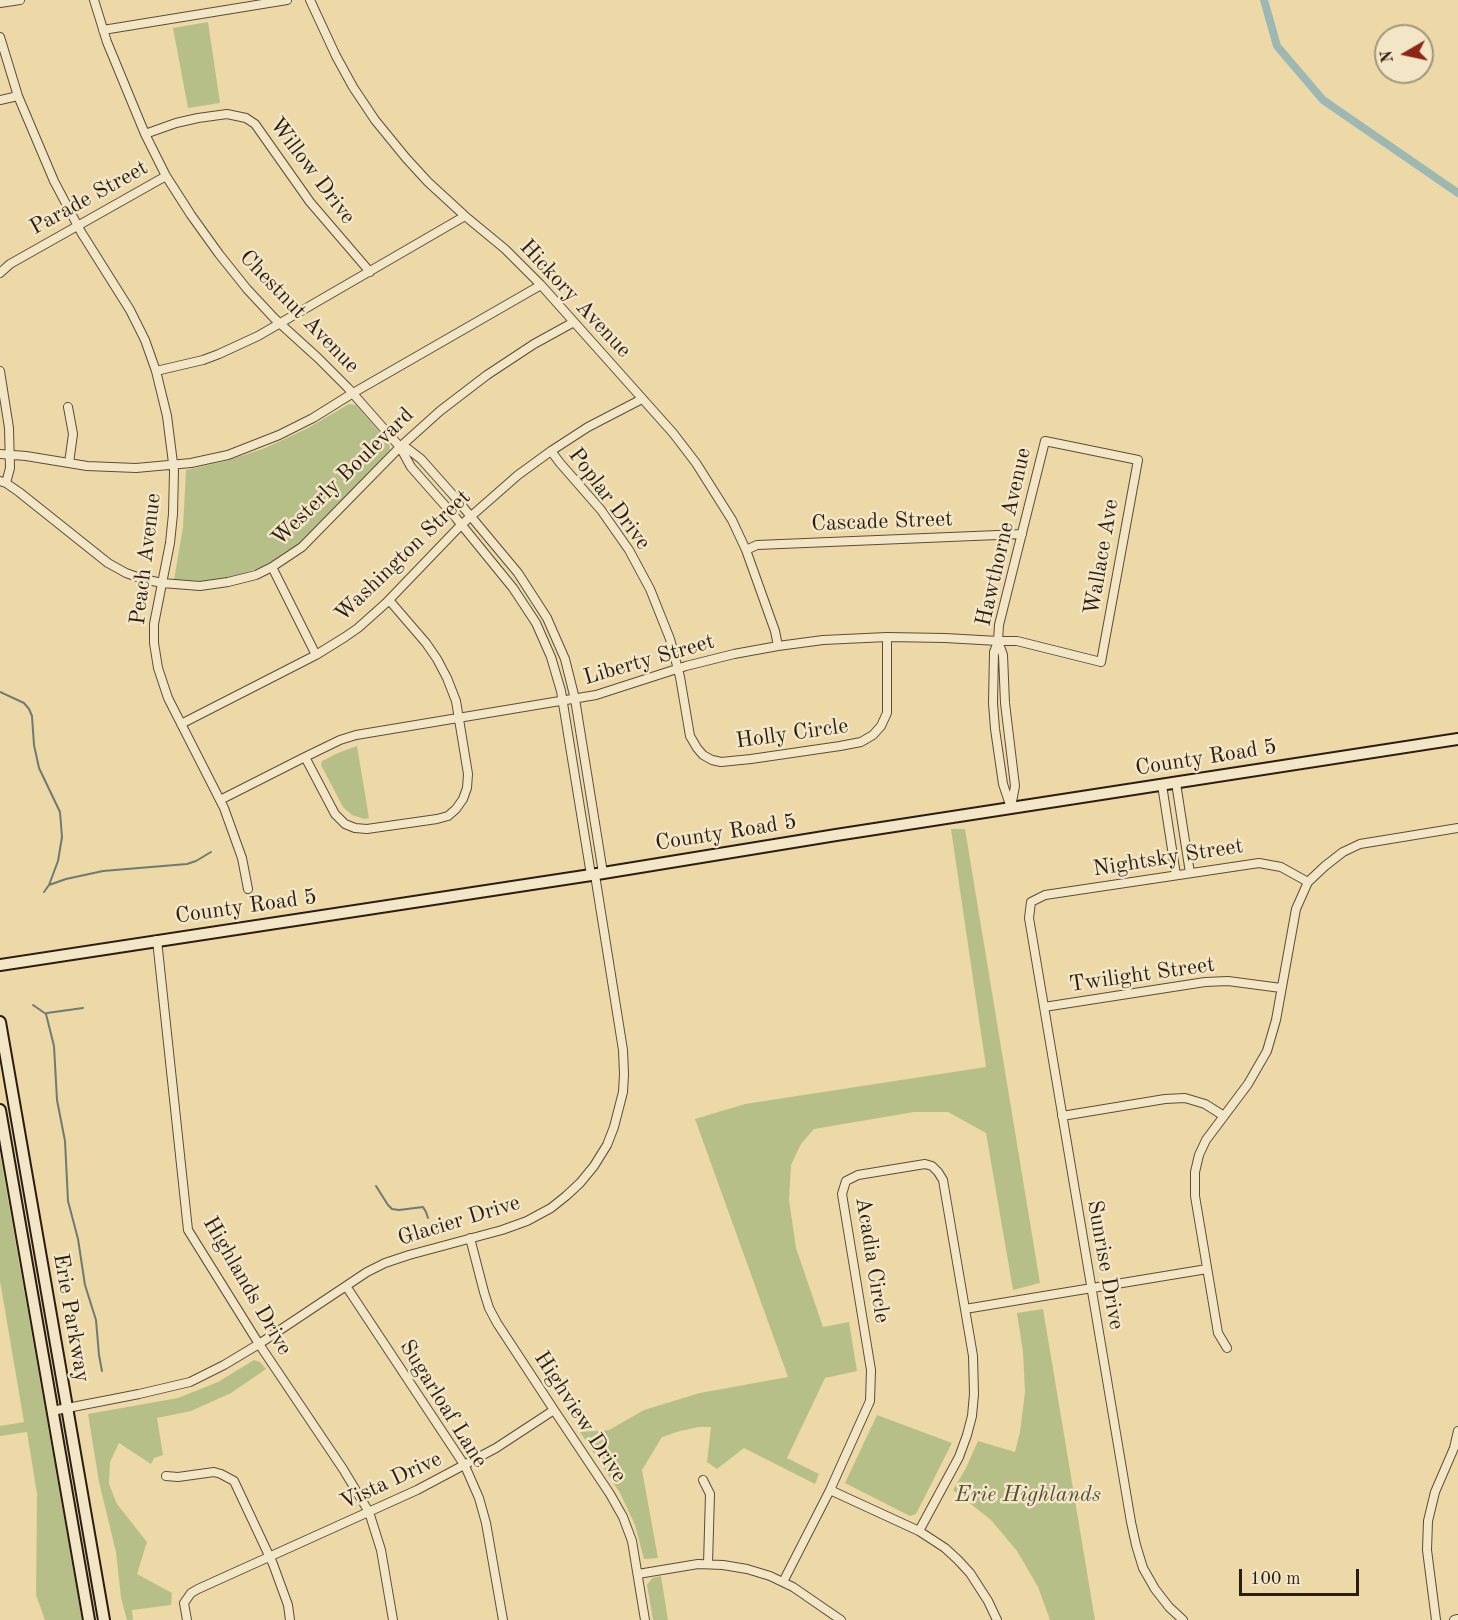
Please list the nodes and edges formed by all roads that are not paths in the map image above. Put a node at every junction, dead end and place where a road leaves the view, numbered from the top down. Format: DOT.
graph roads {
  1 [pos="20,0"];
  2 [pos="94,0"];
  3 [pos="287,0"];
  4 [pos="310,0"];
  5 [pos="0,3"];
  6 [pos="103,30"];
  7 [pos="0,37"];
  8 [pos="18,96"];
  9 [pos="0,100"];
  10 [pos="145,134"];
  11 [pos="166,176"];
  12 [pos="465,216"];
  13 [pos="77,226"];
  14 [pos="1,268"];
  15 [pos="370,272"];
  16 [pos="541,285"];
  17 [pos="574,322"];
  18 [pos="280,323"];
  19 [pos="0,371"];
  20 [pos="156,371"];
  21 [pos="353,393"];
  22 [pos="642,399"];
  23 [pos="68,407"];
  24 [pos="1045,441"];
  25 [pos="400,447"];
  26 [pos="551,451"];
  27 [pos="0,454"];
  28 [pos="10,454"];
  29 [pos="69,463"];
  30 [pos="174,464"];
  31 [pos="3,482"];
  32 [pos="470,516"];
  33 [pos="460,525"];
  34 [pos="1022,534"];
  35 [pos="746,550"];
  36 [pos="272,567"];
  37 [pos="162,584"];
  38 [pos="389,600"];
  39 [pos="887,637"];
  40 [pos="998,641"];
  41 [pos="778,646"];
  42 [pos="316,655"];
  43 [pos="1101,662"];
  44 [pos="678,669"];
  45 [pos="575,699"];
  46 [pos="563,702"];
  47 [pos="459,718"];
  48 [pos="181,724"];
  49 [pos="1458,739"];
  50 [pos="305,757"];
  51 [pos="1176,783"];
  52 [pos="1162,785"];
  53 [pos="220,800"];
  54 [pos="1011,808"];
  55 [pos="1458,828"];
  56 [pos="1190,873"];
  57 [pos="596,874"];
  58 [pos="1176,875"];
  59 [pos="1308,882"];
  60 [pos="248,889"];
  61 [pos="1031,902"];
  62 [pos="157,940"];
  63 [pos="0,965"];
  64 [pos="1281,988"];
  65 [pos="1044,1007"];
  66 [pos="0,1022"];
  67 [pos="0,1110"];
  68 [pos="1062,1116"];
  69 [pos="1224,1116"];
  70 [pos="470,1239"];
  71 [pos="1206,1269"];
  72 [pos="346,1286"];
  73 [pos="1091,1287"];
  74 [pos="965,1309"];
  75 [pos="259,1344"];
  76 [pos="1227,1348"];
  77 [pos="67,1408"];
  78 [pos="554,1410"];
  79 [pos="52,1411"];
  80 [pos="1458,1431"];
  81 [pos="465,1466"];
  82 [pos="166,1476"];
  83 [pos="703,1480"];
  84 [pos="830,1490"];
  85 [pos="369,1512"];
  86 [pos="919,1531"];
  87 [pos="270,1557"];
  88 [pos="708,1564"];
  89 [pos="638,1574"];
  90 [pos="783,1582"];
  91 [pos="89,1620"];
  92 [pos="104,1620"];
  93 [pos="187,1620"];
  94 [pos="290,1620"];
  95 [pos="393,1620"];
  96 [pos="503,1620"];
  97 [pos="645,1620"];
  98 [pos="841,1620"];
  99 [pos="997,1620"];
  100 [pos="1183,1620"];
  101 [pos="1436,1620"];
  1 -- 5 [label="street"];
  2 -- 6 [label="street, Chestnut Avenue"];
  3 -- 6 [label="street"];
  4 -- 12 [label="street, Hickory Avenue"];
  6 -- 10 [label="street, Chestnut Avenue"];
  7 -- 8 [label="street, Peach Avenue"];
  8 -- 9 [label="street"];
  8 -- 13 [label="street, Peach Avenue"];
  10 -- 11 [label="street, Chestnut Avenue"];
  10 -- 15 [label="street, Willow Drive"];
  11 -- 13 [label="street, Parade Street"];
  11 -- 18 [label="street, Chestnut Avenue"];
  12 -- 15 [label="street"];
  12 -- 16 [label="street, Hickory Avenue"];
  13 -- 14 [label="street, Parade Street"];
  13 -- 20 [label="street, Peach Avenue"];
  15 -- 18 [label="street"];
  16 -- 17 [label="street, Hickory Avenue"];
  16 -- 21 [label="street, Westerly Boulevard"];
  17 -- 22 [label="street, Hickory Avenue"];
  17 -- 25 [label="street, Westerly Boulevard"];
  18 -- 20 [label="street"];
  18 -- 21 [label="street, Chestnut Avenue"];
  19 -- 28 [label="street"];
  20 -- 30 [label="street, Peach Avenue"];
  21 -- 25 [label="street, Chestnut Avenue"];
  21 -- 30 [label="street, Westerly Boulevard"];
  22 -- 26 [label="street, Washington Street"];
  22 -- 35 [label="street, Hickory Avenue"];
  23 -- 29 [label="street"];
  24 -- 34 [label="street, Hawthorne Avenue"];
  24 -- 43 [label="street, Wallace Ave"];
  25 -- 32 [label="street, Chestnut Avenue"];
  25 -- 33 [label="street, Chestnut Avenue"];
  25 -- 36 [label="street, Westerly Boulevard"];
  26 -- 32 [label="street, Washington Street"];
  26 -- 44 [label="street, Poplar Drive"];
  27 -- 28 [label="street, Westerly Boulevard"];
  28 -- 29 [label="street, Westerly Boulevard"];
  28 -- 31 [label="street"];
  29 -- 30 [label="street, Westerly Boulevard"];
  30 -- 37 [label="street, Peach Avenue"];
  31 -- 37 [label="street, Westerly Boulevard"];
  32 -- 33 [label="street, Washington Street"];
  32 -- 45 [label="street, Chestnut Avenue"];
  33 -- 38 [label="street, Washington Street"];
  33 -- 46 [label="street, Chestnut Avenue"];
  34 -- 35 [label="street, Cascade Street"];
  34 -- 40 [label="street, Hawthorne Avenue"];
  35 -- 41 [label="street, Hickory Avenue"];
  36 -- 37 [label="street, Westerly Boulevard"];
  36 -- 42 [label="street"];
  37 -- 48 [label="street, Peach Avenue"];
  38 -- 42 [label="street, Washington Street"];
  38 -- 47 [label="street"];
  39 -- 40 [label="street, Liberty Street"];
  39 -- 41 [label="street, Liberty Street"];
  39 -- 44 [label="street, Holly Circle"];
  40 -- 43 [label="street, Liberty Street"];
  40 -- 54 [label="street, Hawthorne Avenue"];
  40 -- 54 [label="street, Hawthorne Avenue"];
  41 -- 44 [label="street, Liberty Street"];
  42 -- 48 [label="street, Washington Street"];
  44 -- 45 [label="street, Liberty Street"];
  45 -- 46 [label="street, Liberty Street"];
  45 -- 57 [label="street, Chestnut Avenue"];
  46 -- 47 [label="street, Liberty Street"];
  46 -- 57 [label="street, Chestnut Avenue"];
  47 -- 50 [label="street, Liberty Street"];
  47 -- 50 [label="street"];
  48 -- 53 [label="street, Peach Avenue"];
  49 -- 51 [label="street, County Road 5"];
  50 -- 53 [label="street, Liberty Street"];
  51 -- 52 [label="street, County Road 5"];
  51 -- 56 [label="street"];
  52 -- 54 [label="street, County Road 5"];
  52 -- 58 [label="street"];
  53 -- 60 [label="street, Peach Avenue"];
  54 -- 57 [label="street, County Road 5"];
  55 -- 59 [label="street"];
  56 -- 58 [label="street, Nightsky Street"];
  56 -- 59 [label="street, Nightsky Street"];
  57 -- 62 [label="street, County Road 5"];
  57 -- 70 [label="street, Glacier Drive"];
  58 -- 61 [label="street, Nightsky Street"];
  59 -- 64 [label="street"];
  61 -- 65 [label="street, Sunrise Drive"];
  62 -- 63 [label="street, County Road 5"];
  62 -- 75 [label="street, Highlands Drive"];
  64 -- 65 [label="street, Twilight Street"];
  64 -- 69 [label="street"];
  65 -- 68 [label="street, Sunrise Drive"];
  66 -- 77 [label="street, Erie Parkway"];
  67 -- 79 [label="street, Erie Parkway"];
  68 -- 69 [label="street"];
  68 -- 73 [label="street, Sunrise Drive"];
  69 -- 71 [label="street"];
  70 -- 72 [label="street, Glacier Drive"];
  70 -- 78 [label="street, Highview Drive"];
  71 -- 73 [label="street"];
  71 -- 76 [label="street"];
  72 -- 75 [label="street, Glacier Drive"];
  72 -- 81 [label="street, Sugarloaf Lane"];
  73 -- 74 [label="street"];
  73 -- 100 [label="street, Sunrise Drive"];
  74 -- 84 [label="street, Acadia Circle"];
  74 -- 86 [label="street, Acadia Circle"];
  75 -- 77 [label="street, Glacier Drive"];
  75 -- 85 [label="street, Highlands Drive"];
  77 -- 79 [label="street, Glacier Drive"];
  77 -- 92 [label="street, Erie Parkway"];
  78 -- 81 [label="street, Vista Drive"];
  78 -- 89 [label="street, Highview Drive"];
  79 -- 91 [label="street, Erie Parkway"];
  80 -- 101 [label="street"];
  81 -- 85 [label="street, Vista Drive"];
  81 -- 96 [label="street, Sugarloaf Lane"];
  82 -- 87 [label="street"];
  83 -- 88 [label="street"];
  84 -- 86 [label="street"];
  84 -- 90 [label="street, Acadia Circle"];
  85 -- 87 [label="street, Vista Drive"];
  85 -- 95 [label="street, Highlands Drive"];
  86 -- 99 [label="street"];
  87 -- 93 [label="street, Vista Drive"];
  87 -- 94 [label="street"];
  88 -- 89 [label="street"];
  88 -- 90 [label="street"];
  89 -- 97 [label="street, Highview Drive"];
  90 -- 98 [label="street"];
}
